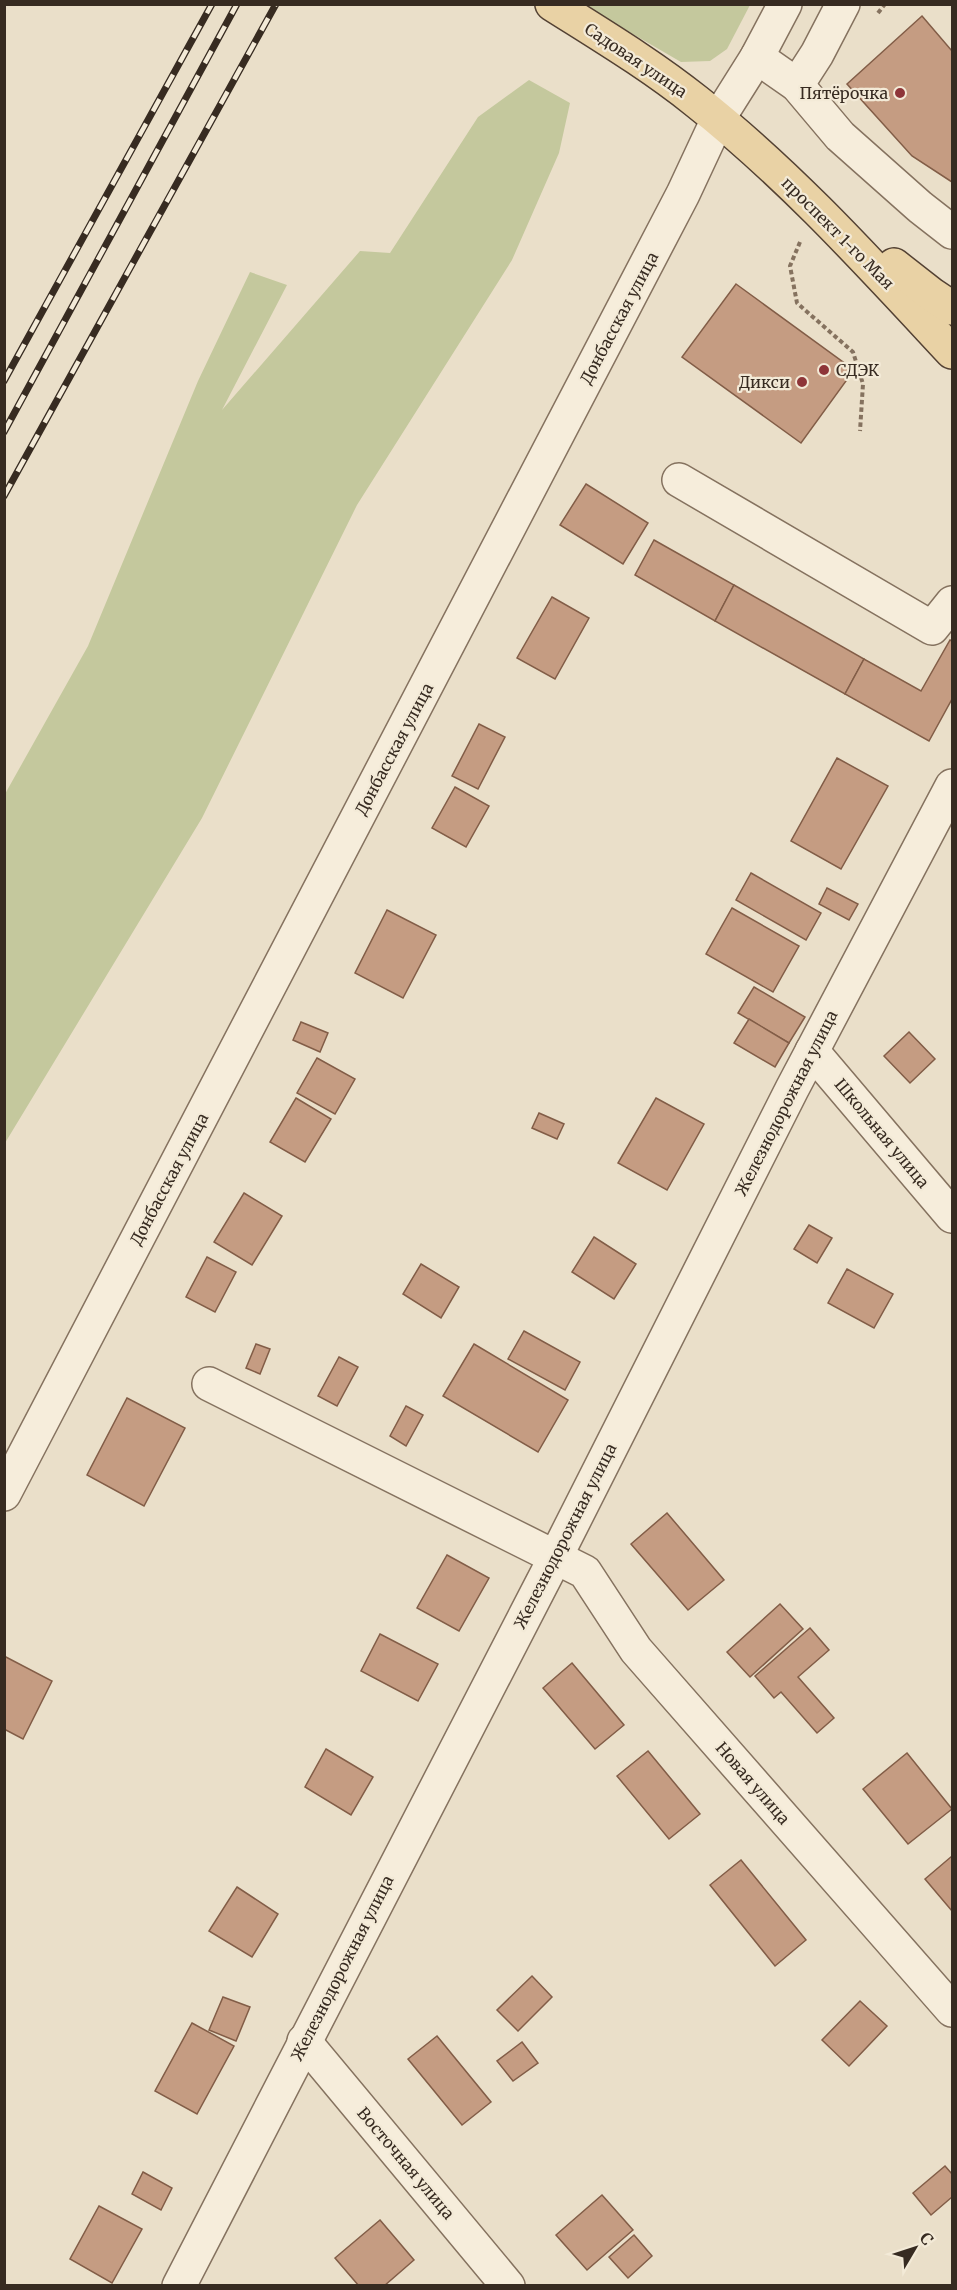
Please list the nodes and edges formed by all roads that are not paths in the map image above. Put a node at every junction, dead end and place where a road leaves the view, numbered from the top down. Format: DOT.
graph roads {
  1 [pos="552,4"];
  2 [pos="785,4"];
  3 [pos="843,4"];
  4 [pos="758,57"];
  5 [pos="797,85"];
  6 [pos="718,119"];
  7 [pos="771,165"];
  8 [pos="952,232"];
  9 [pos="952,308"];
  10 [pos="952,352"];
  11 [pos="679,480"];
  12 [pos="952,603"];
  13 [pos="952,786"];
  14 [pos="812,1051"];
  15 [pos="952,1216"];
  16 [pos="209,1384"];
  17 [pos="4,1494"];
  18 [pos="555,1558"];
  19 [pos="952,2010"];
  20 [pos="304,2041"];
  21 [pos="178,2286"];
  22 [pos="508,2286"];
  1 -- 6 [label="main road, Садовая улица"];
  2 -- 4 [label="street, Донбасская улица"];
  3 -- 5 [label="street"];
  4 -- 5 [label="street"];
  4 -- 6 [label="street, Донбасская улица"];
  5 -- 8 [label="street"];
  6 -- 7 [label="main road, проспект 1-го Мая"];
  6 -- 17 [label="street, Донбасская улица"];
  7 -- 9 [label="main road"];
  7 -- 10 [label="main road, проспект 1-го Мая"];
  11 -- 12 [label="street"];
  13 -- 14 [label="street, Железнодорожная улица"];
  14 -- 15 [label="street, Школьная улица"];
  14 -- 18 [label="street, Железнодорожная улица"];
  16 -- 18 [label="street, Новая улица"];
  18 -- 19 [label="street, Новая улица"];
  18 -- 20 [label="street, Железнодорожная улица"];
  20 -- 21 [label="street, Железнодорожная улица"];
  20 -- 22 [label="street, Восточная улица"];
}
